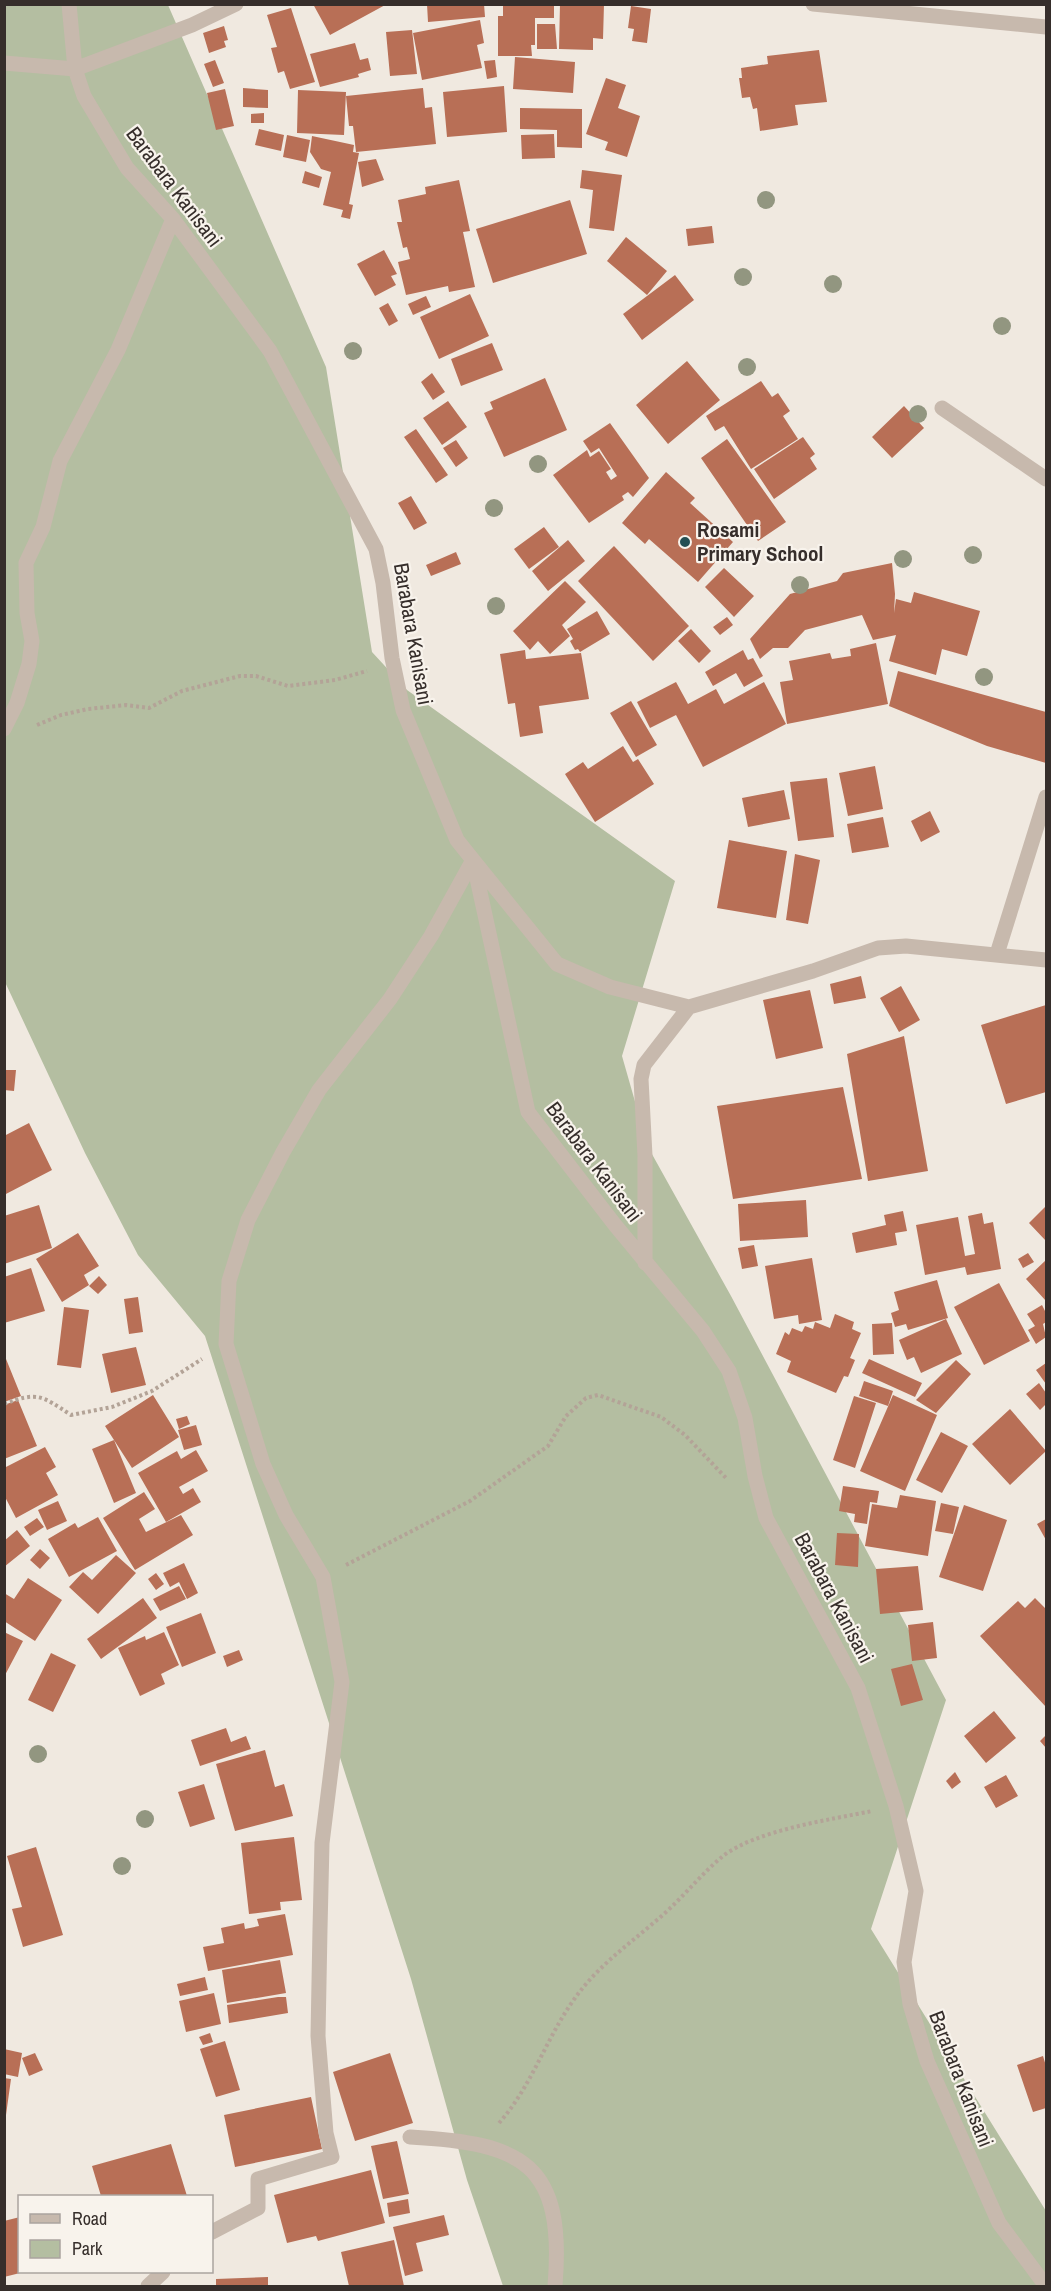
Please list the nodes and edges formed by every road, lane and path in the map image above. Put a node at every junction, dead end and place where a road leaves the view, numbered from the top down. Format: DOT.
graph roads {
  1 [pos="69,4"];
  2 [pos="236,4"];
  3 [pos="813,4"];
  4 [pos="1047,27"];
  5 [pos="4,63"];
  6 [pos="75,69"];
  7 [pos="173,219"];
  8 [pos="942,408"];
  9 [pos="1047,479"];
  10 [pos="392,658"];
  11 [pos="33,727"];
  12 [pos="4,729"];
  13 [pos="1047,797"];
  14 [pos="473,860"];
  15 [pos="997,954"];
  16 [pos="1047,960"];
  17 [pos="689,1007"];
  18 [pos="645,1263"];
  19 [pos="226,1344"];
  20 [pos="4,1404"];
  21 [pos="766,1518"];
  22 [pos="323,1577"];
  23 [pos="896,1806"];
  24 [pos="410,2137"];
  25 [pos="480,2143"];
  26 [pos="213,2231"];
  27 [pos="161,2273"];
  28 [pos="148,2286"];
  29 [pos="555,2286"];
  30 [pos="1047,2286"];
  1 -- 6 [label="street, Barabara Kanisani"];
  2 -- 6 [label="street"];
  3 -- 4 [label="street"];
  5 -- 6 [label="street"];
  6 -- 7 [label="street, Barabara Kanisani"];
  7 -- 10 [label="street, Barabara Kanisani"];
  7 -- 12 [label="street"];
  8 -- 9 [label="street"];
  10 -- 11 [label="path"];
  10 -- 14 [label="street, Barabara Kanisani"];
  13 -- 15 [label="street"];
  14 -- 17 [label="street"];
  14 -- 18 [label="street, Barabara Kanisani"];
  14 -- 19 [label="street"];
  15 -- 16 [label="street"];
  15 -- 17 [label="street"];
  17 -- 18 [label="street"];
  18 -- 21 [label="street, Barabara Kanisani"];
  19 -- 20 [label="path"];
  19 -- 22 [label="street"];
  21 -- 22 [label="path"];
  21 -- 23 [label="street, Barabara Kanisani"];
  22 -- 26 [label="street"];
  23 -- 25 [label="path"];
  23 -- 30 [label="street, Barabara Kanisani"];
  24 -- 25 [label="street"];
  25 -- 29 [label="street"];
  27 -- 28 [label="street"];
}
